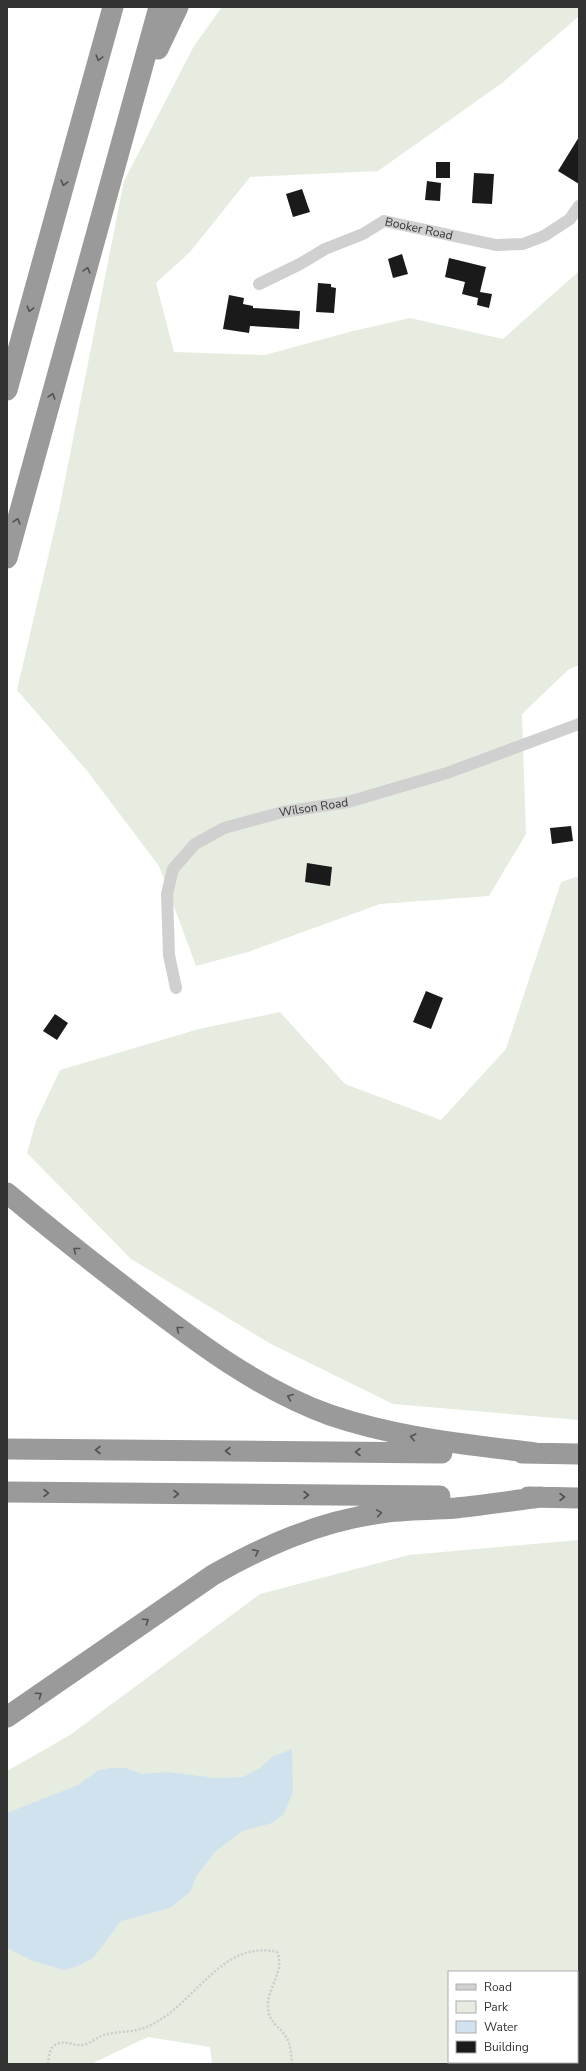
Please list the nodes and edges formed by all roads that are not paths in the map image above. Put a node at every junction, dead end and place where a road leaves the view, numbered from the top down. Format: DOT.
graph roads {
  1 [pos="159,7"];
  2 [pos="178,7"];
  3 [pos="110,13"];
  4 [pos="124,140"];
  5 [pos="579,206"];
  6 [pos="259,284"];
  7 [pos="7,390"];
  8 [pos="7,558"];
  9 [pos="579,724"];
  10 [pos="176,988"];
  11 [pos="7,1193"];
  12 [pos="7,1449"];
  13 [pos="535,1453"];
  14 [pos="579,1454"];
  15 [pos="7,1492"];
  16 [pos="540,1497"];
  17 [pos="579,1498"];
  18 [pos="7,1717"];
  1 -- 4 [label="highway"];
  2 -- 4 [label="highway"];
  3 -- 7 [label="highway, one-way"];
  8 -- 4 [label="highway, one-way"];
  5 -- 6 [label="street, Booker Road"];
  9 -- 10 [label="street, Wilson Road"];
  13 -- 11 [label="highway, one-way"];
  13 -- 12 [label="highway, one-way"];
  13 -- 14 [label="highway"];
  15 -- 16 [label="highway, one-way"];
  16 -- 17 [label="highway, one-way"];
  18 -- 16 [label="highway, one-way"];
}
